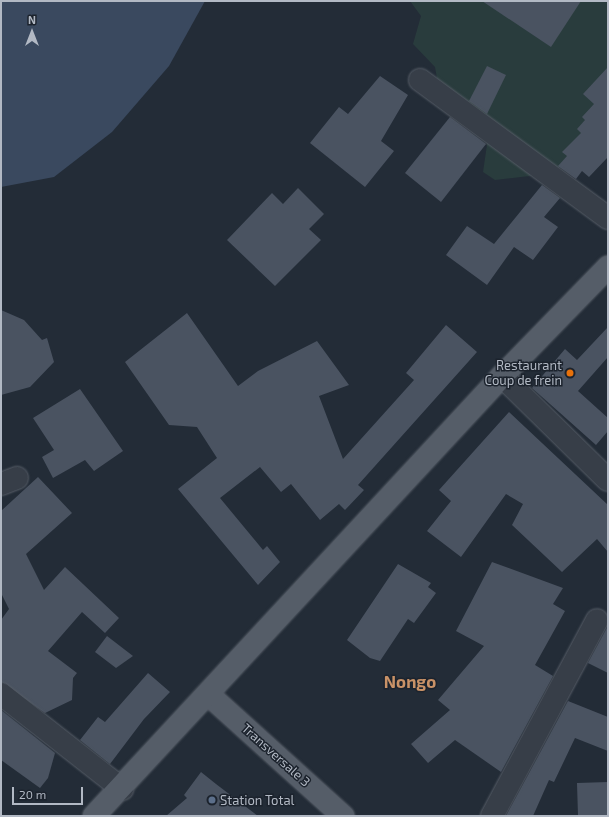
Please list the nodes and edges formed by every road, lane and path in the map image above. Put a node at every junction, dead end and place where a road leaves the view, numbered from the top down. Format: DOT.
graph roads {
  1 [pos="420,80"];
  2 [pos="608,218"];
  3 [pos="608,267"];
  4 [pos="502,376"];
  5 [pos="608,480"];
  6 [pos="596,620"];
  7 [pos="1,694"];
  8 [pos="209,694"];
  9 [pos="122,789"];
  10 [pos="327,809"];
  11 [pos="94,816"];
  12 [pos="343,816"];
  13 [pos="492,816"];
  1 -- 2 [label="street"];
  3 -- 4 [label="main road"];
  4 -- 5 [label="street"];
  4 -- 8 [label="main road"];
  6 -- 13 [label="street"];
  7 -- 9 [label="street"];
  8 -- 9 [label="main road"];
  8 -- 10 [label="main road, Transversale 3"];
  9 -- 11 [label="main road"];
  10 -- 12 [label="main road, Transversale 3"];
}
